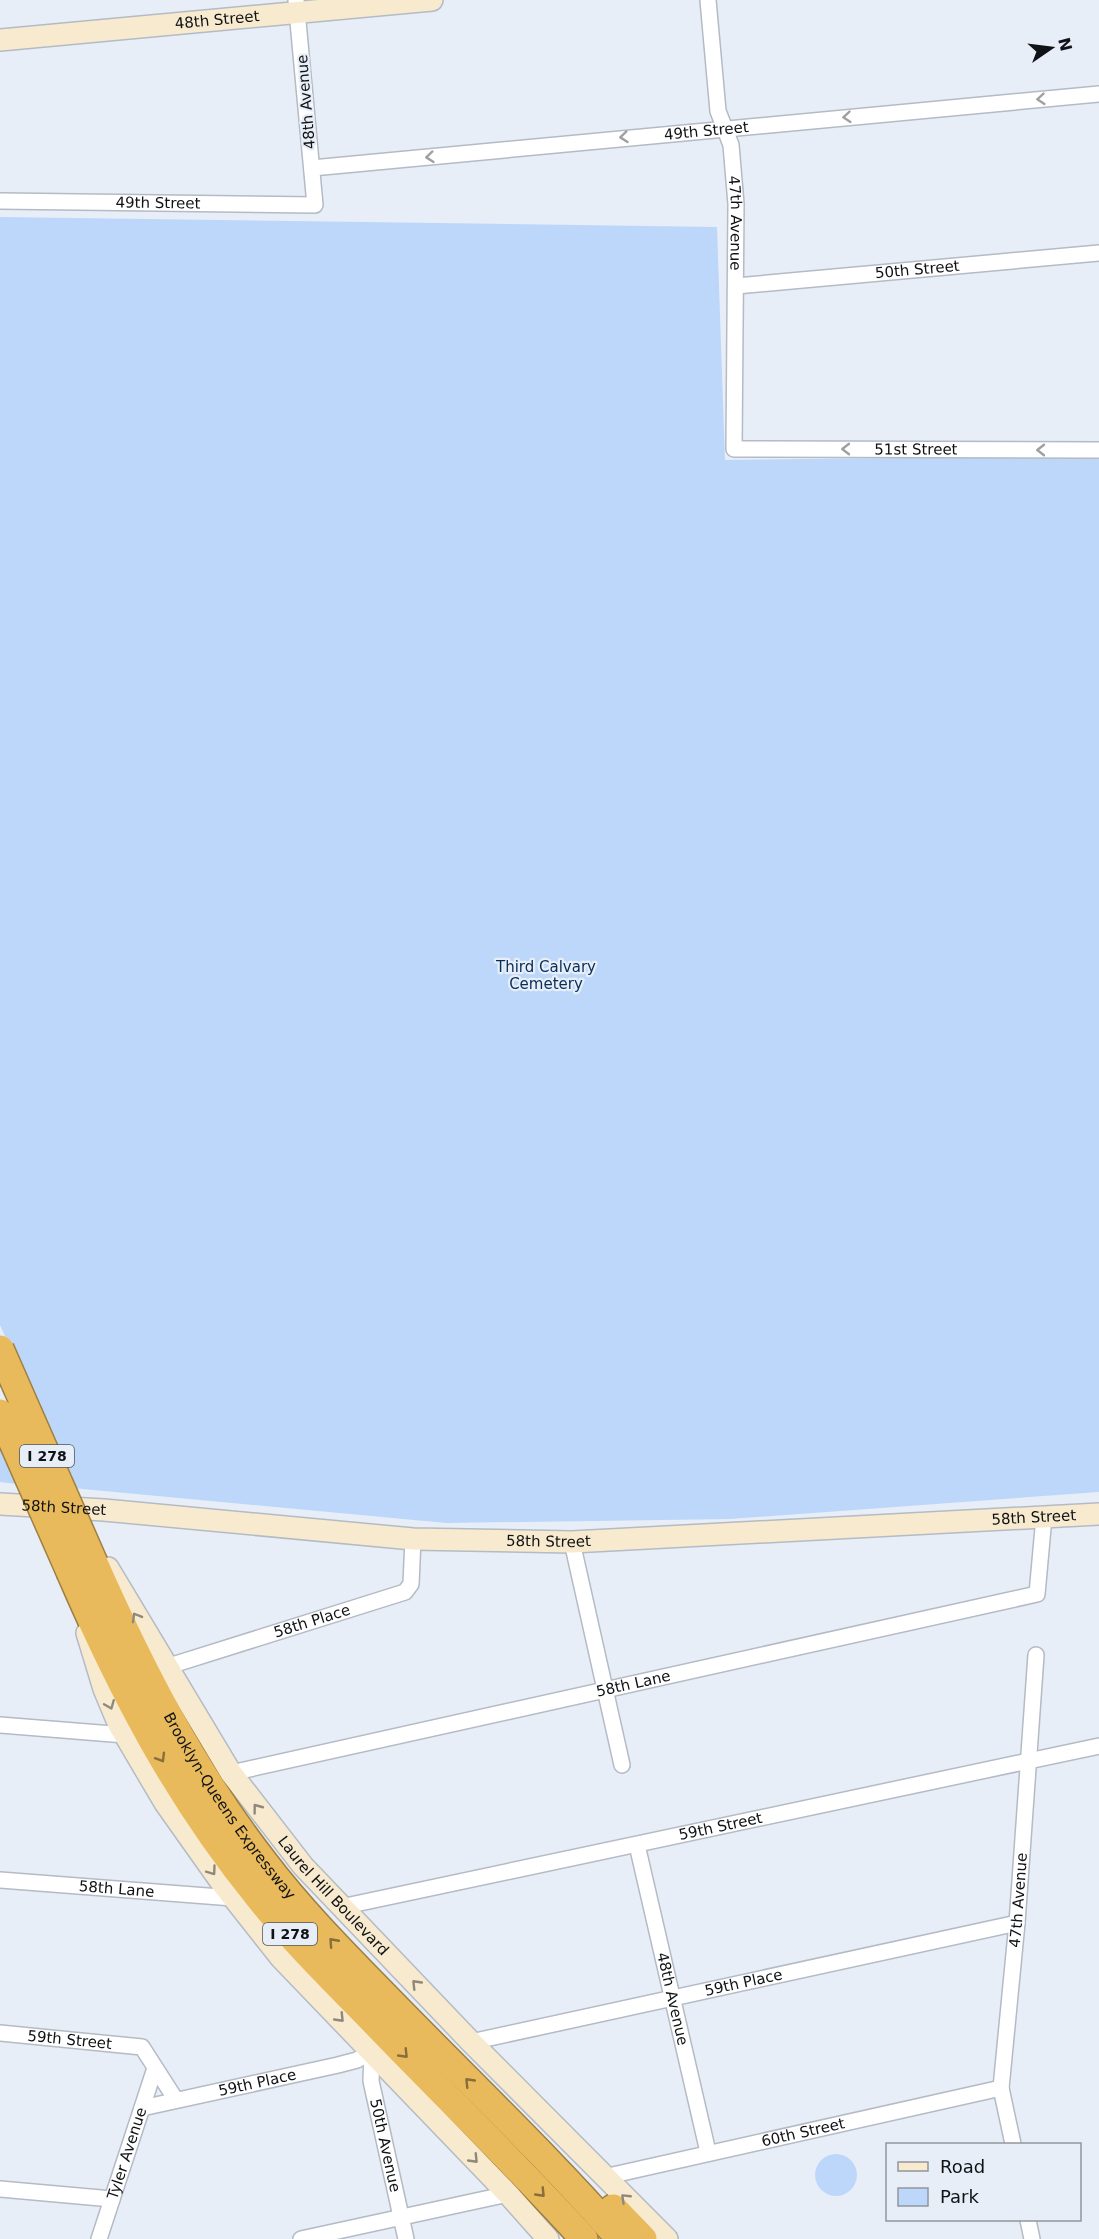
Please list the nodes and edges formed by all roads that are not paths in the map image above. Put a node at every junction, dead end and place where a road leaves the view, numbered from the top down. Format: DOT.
graph roads {
  1 [pos="432,0"];
  2 [pos="708,0"];
  3 [pos="297,6"];
  4 [pos="0,40"];
  5 [pos="1099,94"];
  6 [pos="724,128"];
  7 [pos="312,168"];
  8 [pos="0,201"];
  9 [pos="315,205"];
  10 [pos="1099,253"];
  11 [pos="736,286"];
  12 [pos="734,449"];
  13 [pos="1099,450"];
  14 [pos="0,1349"];
  15 [pos="0,1377"];
  16 [pos="0,1413"];
  17 [pos="0,1504"];
  18 [pos="58,1508"];
  19 [pos="1099,1514"];
  20 [pos="1044,1517"];
  21 [pos="413,1539"];
  22 [pos="572,1542"];
  23 [pos="83,1568"];
  24 [pos="1036,1655"];
  25 [pos="166,1667"];
  26 [pos="604,1691"];
  27 [pos="0,1725"];
  28 [pos="125,1735"];
  29 [pos="1099,1746"];
  30 [pos="1029,1761"];
  31 [pos="622,1765"];
  32 [pos="231,1773"];
  33 [pos="637,1845"];
  34 [pos="0,1880"];
  35 [pos="233,1898"];
  36 [pos="342,1907"];
  37 [pos="1017,1923"];
  38 [pos="672,1996"];
  39 [pos="0,2034"];
  40 [pos="471,2042"];
  41 [pos="372,2051"];
  42 [pos="155,2068"];
  43 [pos="1001,2088"];
  44 [pos="176,2100"];
  45 [pos="142,2108"];
  46 [pos="510,2124"];
  47 [pos="1012,2143"];
  48 [pos="708,2152"];
  49 [pos="604,2177"];
  50 [pos="0,2189"];
  51 [pos="508,2194"];
  52 [pos="112,2199"];
  53 [pos="401,2217"];
  54 [pos="1028,2221"];
  55 [pos="99,2239"];
  56 [pos="301,2239"];
  57 [pos="406,2239"];
  58 [pos="548,2239"];
  59 [pos="584,2239"];
  60 [pos="620,2239"];
  61 [pos="643,2239"];
  62 [pos="668,2239"];
  63 [pos="1032,2239"];
  1 -- 3 [label="main road, 48th Street"];
  2 -- 6 [label="street, 47th Avenue"];
  3 -- 4 [label="main road, 48th Street"];
  3 -- 7 [label="street, 48th Avenue"];
  5 -- 6 [label="street, 49th Street, one-way"];
  6 -- 7 [label="street, 49th Street, one-way"];
  6 -- 11 [label="street, 47th Avenue"];
  7 -- 9 [label="street, 48th Avenue"];
  8 -- 9 [label="street, 49th Street"];
  10 -- 11 [label="street, 50th Street"];
  11 -- 12 [label="street, 47th Avenue"];
  13 -- 12 [label="street, 51st Street, one-way"];
  14 -- 23 [label="highway, Brooklyn-Queens Expressway / I 278, bridge"];
  15 -- 18 [label="main road, Laurel Hill Boulevard"];
  16 -- 23 [label="highway, Brooklyn-Queens Expressway / I 278, bridge"];
  17 -- 18 [label="main road, 58th Street"];
  18 -- 21 [label="main road, 58th Street"];
  25 -- 18 [label="main road, Laurel Hill Boulevard, one-way"];
  18 -- 28 [label="main road, Laurel Hill Boulevard, one-way"];
  19 -- 20 [label="main road, 58th Street"];
  20 -- 22 [label="main road, 58th Street"];
  20 -- 26 [label="street, 58th Lane"];
  21 -- 22 [label="main road, 58th Street"];
  21 -- 25 [label="street, 58th Place"];
  22 -- 26 [label="street"];
  46 -- 23 [label="highway, Brooklyn-Queens Expressway / I 278, one-way"];
  23 -- 59 [label="highway, Brooklyn-Queens Expressway / I 278, one-way"];
  24 -- 30 [label="street, 47th Avenue"];
  25 -- 32 [label="main road, Laurel Hill Boulevard"];
  26 -- 31 [label="street"];
  26 -- 32 [label="street, 58th Lane"];
  27 -- 28 [label="street"];
  28 -- 35 [label="main road, Laurel Hill Boulevard, one-way"];
  29 -- 30 [label="street, 59th Street"];
  30 -- 33 [label="street, 59th Street"];
  30 -- 37 [label="street, 47th Avenue"];
  36 -- 32 [label="main road, Laurel Hill Boulevard, one-way"];
  33 -- 36 [label="street, 59th Street"];
  33 -- 38 [label="street, 48th Avenue"];
  34 -- 35 [label="street, 58th Lane"];
  35 -- 41 [label="main road, Laurel Hill Boulevard, one-way"];
  40 -- 36 [label="main road, Laurel Hill Boulevard, one-way"];
  37 -- 38 [label="street, 59th Place"];
  37 -- 43 [label="street, 47th Avenue"];
  38 -- 40 [label="street, 59th Place"];
  38 -- 48 [label="street, 48th Avenue"];
  39 -- 42 [label="street, 59th Street"];
  40 -- 49 [label="main road, Laurel Hill Boulevard"];
  41 -- 44 [label="street, 59th Place"];
  41 -- 51 [label="main road, Laurel Hill Boulevard, one-way"];
  41 -- 53 [label="street, 50th Avenue"];
  42 -- 44 [label="street"];
  42 -- 45 [label="street, Tyler Avenue"];
  43 -- 47 [label="street, 47th Avenue"];
  43 -- 48 [label="street, 60th Street"];
  44 -- 45 [label="street, 59th Place"];
  45 -- 52 [label="street, Tyler Avenue"];
  46 -- 60 [label="highway, Brooklyn-Queens Expressway / I 278"];
  46 -- 61 [label="highway"];
  48 -- 49 [label="street, 60th Street"];
  62 -- 49 [label="main road, Laurel Hill Boulevard, one-way"];
  50 -- 52 [label="street"];
  51 -- 53 [label="street"];
  51 -- 58 [label="main road, Laurel Hill Boulevard"];
  52 -- 55 [label="street, Tyler Avenue"];
  53 -- 56 [label="street"];
  53 -- 57 [label="street, 50th Avenue"];
  54 -- 63 [label="street"];
}
